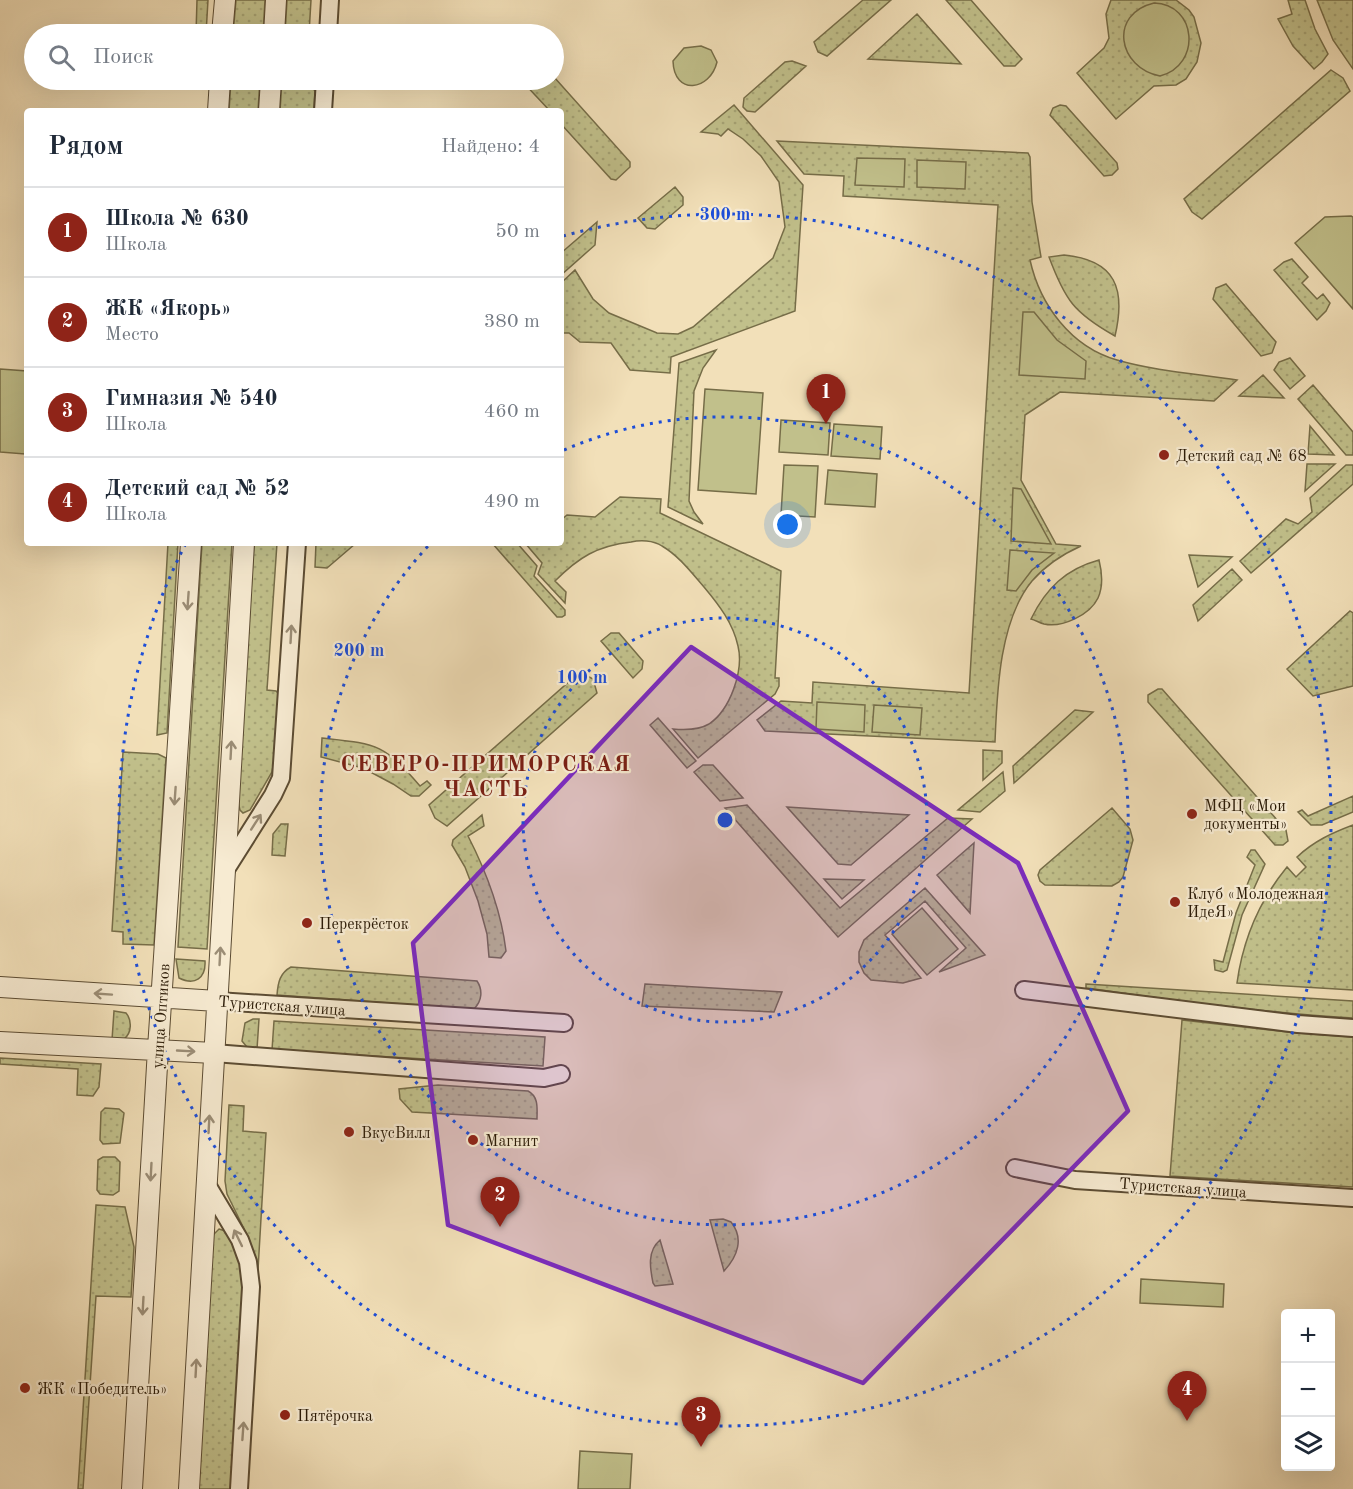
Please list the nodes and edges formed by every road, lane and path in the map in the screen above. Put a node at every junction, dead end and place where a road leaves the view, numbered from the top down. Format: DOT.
graph roads {
  1 [pos="225,0"];
  2 [pos="276,0"];
  3 [pos="330,0"];
  4 [pos="223,24"];
  5 [pos="275,24"];
  6 [pos="329,24"];
  7 [pos="219,90"];
  8 [pos="270,90"];
  9 [pos="324,90"];
  10 [pos="218,108"];
  11 [pos="269,108"];
  12 [pos="323,108"];
  13 [pos="191,546"];
  14 [pos="244,546"];
  15 [pos="297,546"];
  16 [pos="224,871"];
  17 [pos="0,987"];
  18 [pos="1024,990"];
  19 [pos="162,997"];
  20 [pos="217,1001"];
  21 [pos="564,1023"];
  22 [pos="1353,1028"];
  23 [pos="0,1042"];
  24 [pos="158,1049"];
  25 [pos="214,1053"];
  26 [pos="561,1074"];
  27 [pos="1015,1168"];
  28 [pos="206,1183"];
  29 [pos="1353,1198"];
  30 [pos="132,1489"];
  31 [pos="189,1489"];
  32 [pos="239,1489"];
  1 -- 4 [label="street"];
  2 -- 5 [label="street"];
  3 -- 6 [label="street"];
  7 -- 10 [label="street"];
  8 -- 11 [label="street"];
  9 -- 12 [label="street"];
  13 -- 19 [label="street, улица Оптиков, one-way"];
  16 -- 14 [label="street, one-way"];
  16 -- 15 [label="street, one-way"];
  20 -- 16 [label="street, one-way"];
  19 -- 17 [label="street, Туристская улица, one-way"];
  18 -- 22 [label="street"];
  19 -- 20 [label="street, Туристская улица"];
  19 -- 24 [label="street, улица Оптиков"];
  20 -- 21 [label="street, Туристская улица"];
  20 -- 25 [label="street"];
  23 -- 24 [label="street"];
  24 -- 25 [label="street, one-way"];
  24 -- 30 [label="street, улица Оптиков, one-way"];
  25 -- 26 [label="street"];
  28 -- 25 [label="street, one-way"];
  27 -- 29 [label="street, Туристская улица"];
  31 -- 28 [label="street, one-way"];
  32 -- 28 [label="street, one-way"];
}
